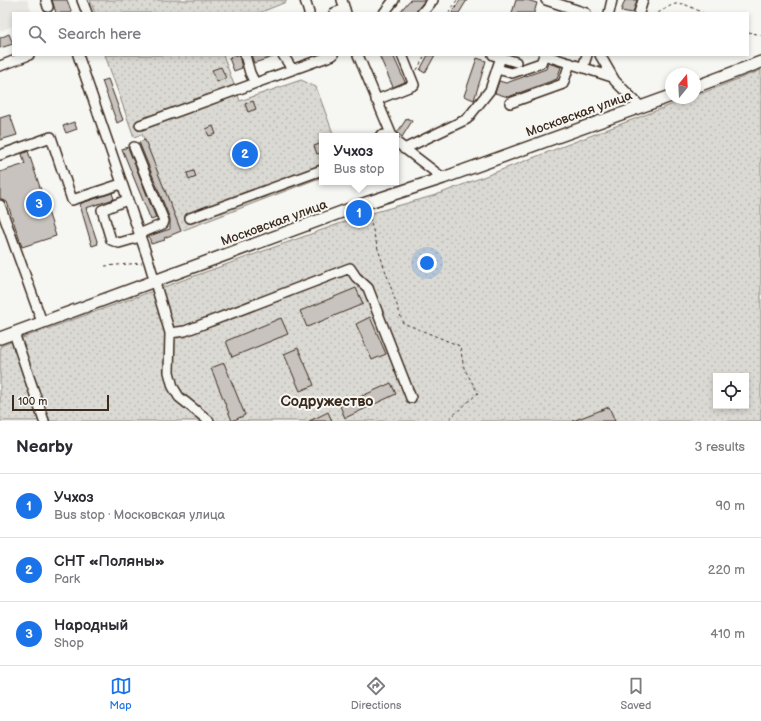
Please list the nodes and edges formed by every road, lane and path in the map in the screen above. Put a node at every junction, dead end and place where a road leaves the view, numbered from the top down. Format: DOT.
graph roads {
  1 [pos="82,0"];
  2 [pos="305,0"];
  3 [pos="394,0"];
  4 [pos="433,0"];
  5 [pos="458,0"];
  6 [pos="546,0"];
  7 [pos="612,0"];
  8 [pos="643,0"];
  9 [pos="679,0"];
  10 [pos="667,5"];
  11 [pos="345,7"];
  12 [pos="87,12"];
  13 [pos="310,12"];
  14 [pos="336,12"];
  15 [pos="385,12"];
  16 [pos="423,12"];
  17 [pos="450,12"];
  18 [pos="583,12"];
  19 [pos="610,12"];
  20 [pos="639,12"];
  21 [pos="659,12"];
  22 [pos="701,12"];
  23 [pos="749,32"];
  24 [pos="761,35"];
  25 [pos="25,56"];
  26 [pos="78,56"];
  27 [pos="245,56"];
  28 [pos="284,56"];
  29 [pos="358,56"];
  30 [pos="402,56"];
  31 [pos="424,56"];
  32 [pos="497,56"];
  33 [pos="544,56"];
  34 [pos="587,56"];
  35 [pos="601,56"];
  36 [pos="318,57"];
  37 [pos="557,57"];
  38 [pos="517,59"];
  39 [pos="761,62"];
  40 [pos="570,63"];
  41 [pos="0,66"];
  42 [pos="497,68"];
  43 [pos="583,68"];
  44 [pos="292,69"];
  45 [pos="512,73"];
  46 [pos="612,77"];
  47 [pos="412,80"];
  48 [pos="255,83"];
  49 [pos="701,84"];
  50 [pos="665,98"];
  51 [pos="376,100"];
  52 [pos="510,103"];
  53 [pos="641,107"];
  54 [pos="140,126"];
  55 [pos="390,133"];
  56 [pos="399,145"];
  57 [pos="134,147"];
  58 [pos="404,149"];
  59 [pos="0,155"];
  60 [pos="319,171"];
  61 [pos="443,178"];
  62 [pos="122,184"];
  63 [pos="127,200"];
  64 [pos="366,203"];
  65 [pos="0,205"];
  66 [pos="190,218"];
  67 [pos="139,236"];
  68 [pos="146,263"];
  69 [pos="105,266"];
  70 [pos="154,282"];
  71 [pos="42,322"];
  72 [pos="14,333"];
  73 [pos="170,333"];
  74 [pos="0,338"];
  75 [pos="411,398"];
  76 [pos="44,421"];
  77 [pos="209,421"];
  78 [pos="447,421"];
  1 -- 12 [label="street"];
  2 -- 13 [label="street"];
  3 -- 15 [label="street"];
  4 -- 16 [label="street"];
  5 -- 17 [label="path"];
  6 -- 18 [label="street"];
  7 -- 19 [label="street"];
  8 -- 20 [label="street"];
  9 -- 22 [label="path"];
  10 -- 21 [label="path"];
  11 -- 14 [label="street"];
  23 -- 24 [label="path"];
  25 -- 41 [label="street"];
  26 -- 62 [label="street"];
  27 -- 48 [label="street"];
  28 -- 44 [label="street"];
  29 -- 51 [label="street"];
  30 -- 47 [label="street"];
  31 -- 47 [label="path"];
  32 -- 38 [label="street"];
  32 -- 42 [label="street"];
  33 -- 45 [label="street"];
  34 -- 43 [label="street"];
  35 -- 46 [label="street"];
  36 -- 44 [label="street"];
  37 -- 40 [label="street"];
  38 -- 45 [label="street"];
  39 -- 49 [label="main road"];
  40 -- 43 [label="street"];
  40 -- 52 [label="street"];
  42 -- 45 [label="street"];
  42 -- 58 [label="street"];
  43 -- 46 [label="street"];
  44 -- 48 [label="street"];
  46 -- 53 [label="street"];
  47 -- 51 [label="street"];
  48 -- 54 [label="street"];
  50 -- 53 [label="main road, Московская улица"];
  51 -- 55 [label="street"];
  53 -- 61 [label="main road, Московская улица"];
  56 -- 58 [label="street"];
  57 -- 67 [label="street"];
  58 -- 61 [label="street"];
  59 -- 62 [label="street"];
  60 -- 66 [label="street"];
  61 -- 64 [label="main road, Московская улица"];
  62 -- 63 [label="street"];
  63 -- 67 [label="street"];
  63 -- 67 [label="street"];
  64 -- 70 [label="main road, Московская улица"];
  64 -- 78 [label="path"];
  65 -- 71 [label="street"];
  67 -- 70 [label="street"];
  68 -- 69 [label="path"];
  70 -- 71 [label="main road, Московская улица"];
  70 -- 73 [label="street"];
  71 -- 72 [label="main road, Московская улица"];
  72 -- 74 [label="main road, Московская улица"];
  72 -- 76 [label="street"];
  73 -- 75 [label="street"];
  73 -- 77 [label="street"];
}
